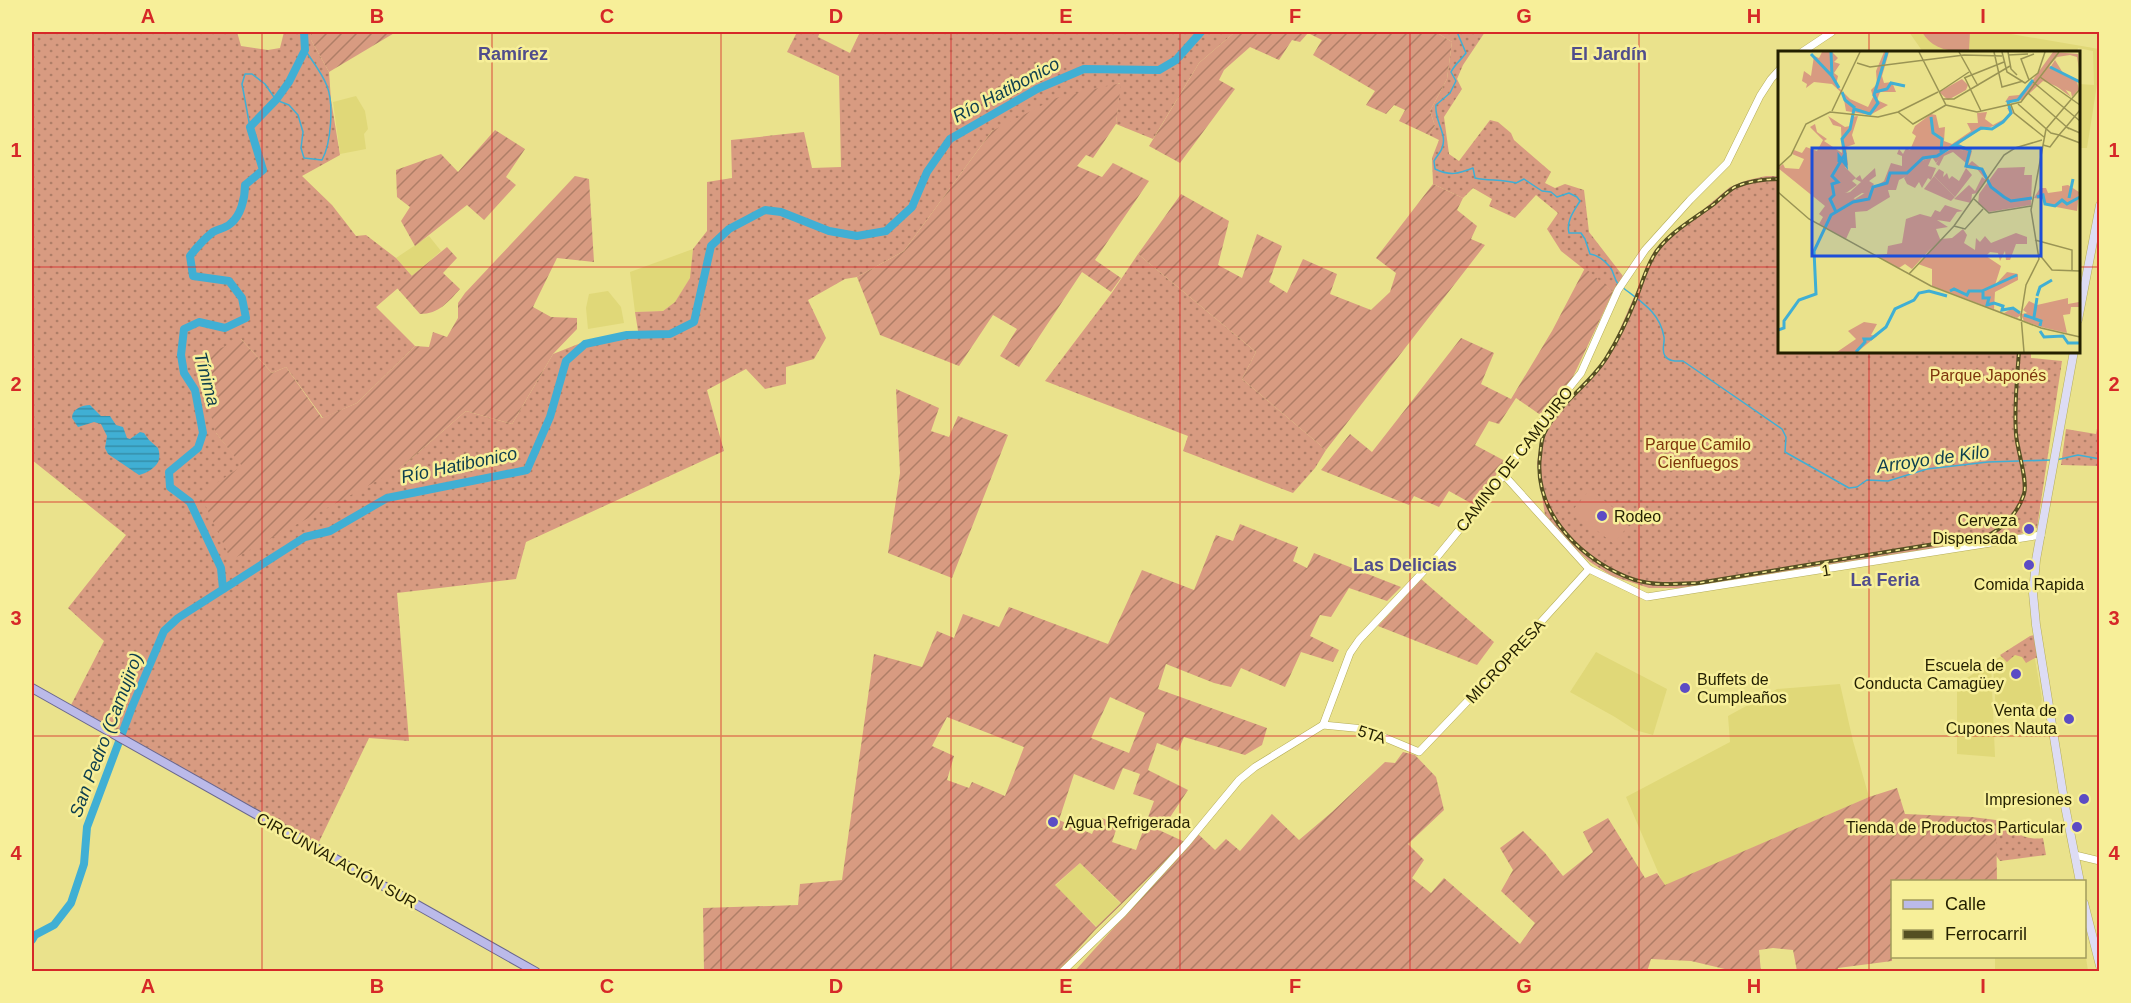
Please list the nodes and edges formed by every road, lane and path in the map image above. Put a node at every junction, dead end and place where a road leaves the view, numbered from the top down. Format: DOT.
graph roads {
  1 [pos="1832,32"];
  2 [pos="1804,51"];
  3 [pos="1778,71"];
  4 [pos="2100,205"];
  5 [pos="2080,315"];
  6 [pos="2074,352"];
  7 [pos="1504,475"];
  8 [pos="2041,535"];
  9 [pos="1589,569"];
  10 [pos="32,688"];
  11 [pos="1323,725"];
  12 [pos="1419,752"];
  13 [pos="2075,855"];
  14 [pos="2100,861"];
  15 [pos="2080,880"];
  16 [pos="2086,907"];
  17 [pos="2100,966"];
  18 [pos="536,972"];
  19 [pos="1062,972"];
  1 -- 2 [label="street"];
  3 -- 7 [label="street, CAMINO DE CAMUJIRO"];
  4 -- 5 [label="main road"];
  6 -- 8 [label="main road"];
  7 -- 9 [label="street"];
  7 -- 11 [label="street, CAMINO DE CAMUJIRO"];
  8 -- 9 [label="street, 1"];
  8 -- 13 [label="main road"];
  9 -- 12 [label="street, MICROPRESA"];
  10 -- 18 [label="main road, CIRCUNVALACIÓN SUR"];
  11 -- 12 [label="street, 5TA"];
  11 -- 19 [label="street"];
  13 -- 14 [label="street"];
  13 -- 15 [label="main road"];
  16 -- 17 [label="main road"];
}
